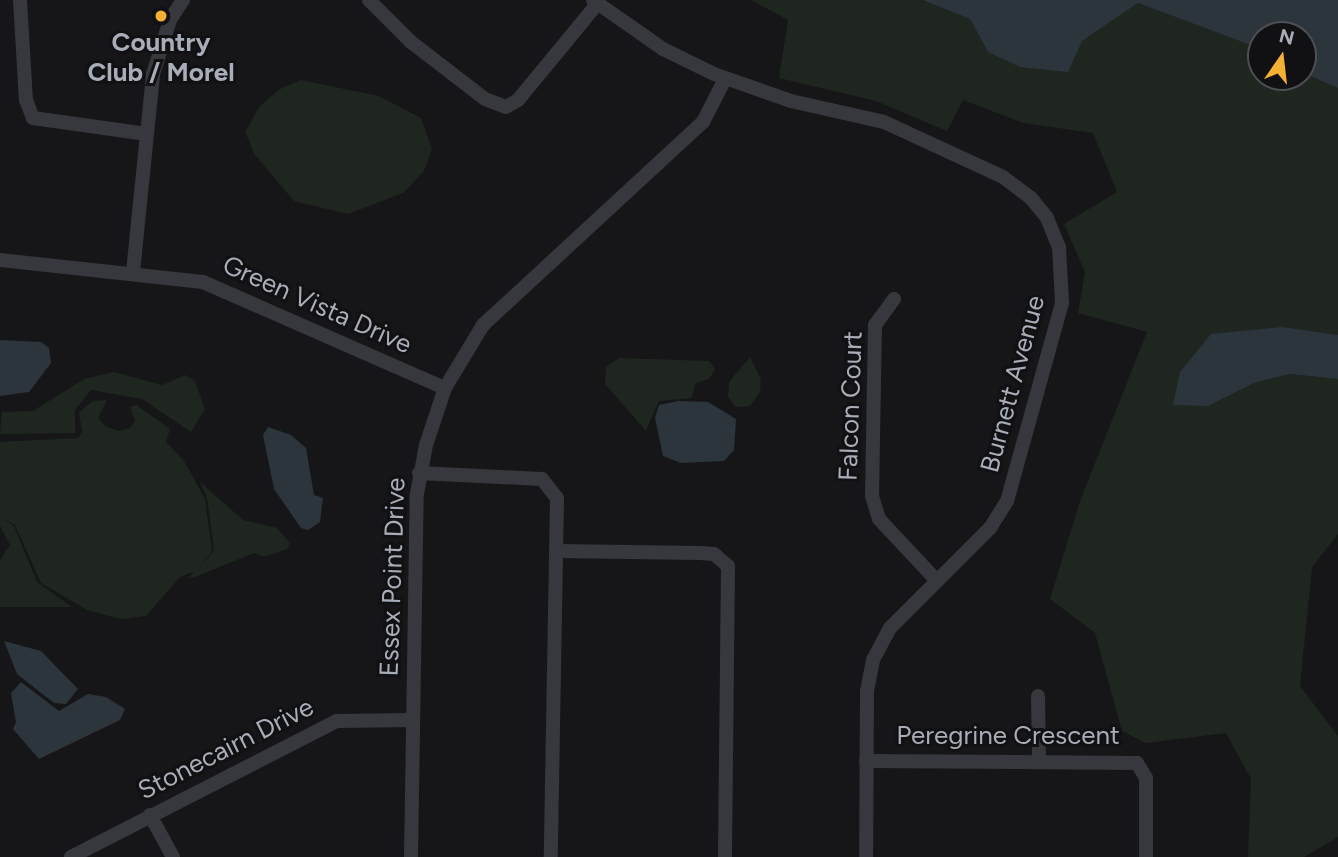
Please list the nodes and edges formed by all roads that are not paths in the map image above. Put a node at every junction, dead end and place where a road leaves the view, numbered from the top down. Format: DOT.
graph roads {
  1 [pos="20,0"];
  2 [pos="183,0"];
  3 [pos="369,0"];
  4 [pos="595,2"];
  5 [pos="724,79"];
  6 [pos="147,134"];
  7 [pos="0,260"];
  8 [pos="133,272"];
  9 [pos="894,299"];
  10 [pos="445,388"];
  11 [pos="419,473"];
  12 [pos="557,551"];
  13 [pos="937,581"];
  14 [pos="1038,696"];
  15 [pos="413,720"];
  16 [pos="1039,760"];
  17 [pos="866,761"];
  18 [pos="150,815"];
  19 [pos="71,857"];
  20 [pos="173,857"];
  21 [pos="411,857"];
  22 [pos="551,857"];
  23 [pos="725,857"];
  24 [pos="866,857"];
  25 [pos="1146,857"];
  1 -- 6 [label="street"];
  2 -- 6 [label="street"];
  3 -- 4 [label="street"];
  4 -- 5 [label="street, Burnett Avenue"];
  5 -- 10 [label="street, Essex Point Drive"];
  5 -- 13 [label="street, Burnett Avenue"];
  6 -- 8 [label="street"];
  7 -- 8 [label="street, Green Vista Drive"];
  8 -- 10 [label="street, Green Vista Drive"];
  9 -- 13 [label="street, Falcon Court"];
  10 -- 11 [label="street, Essex Point Drive"];
  11 -- 12 [label="street"];
  11 -- 15 [label="street, Essex Point Drive"];
  12 -- 22 [label="street"];
  12 -- 23 [label="street"];
  13 -- 17 [label="street, Burnett Avenue"];
  14 -- 16 [label="street"];
  15 -- 18 [label="street, Stonecairn Drive"];
  15 -- 21 [label="street, Essex Point Drive"];
  16 -- 17 [label="street, Peregrine Crescent"];
  16 -- 25 [label="street, Peregrine Crescent"];
  17 -- 24 [label="street, Burnett Avenue"];
  18 -- 19 [label="street, Stonecairn Drive"];
  18 -- 20 [label="street"];
}
